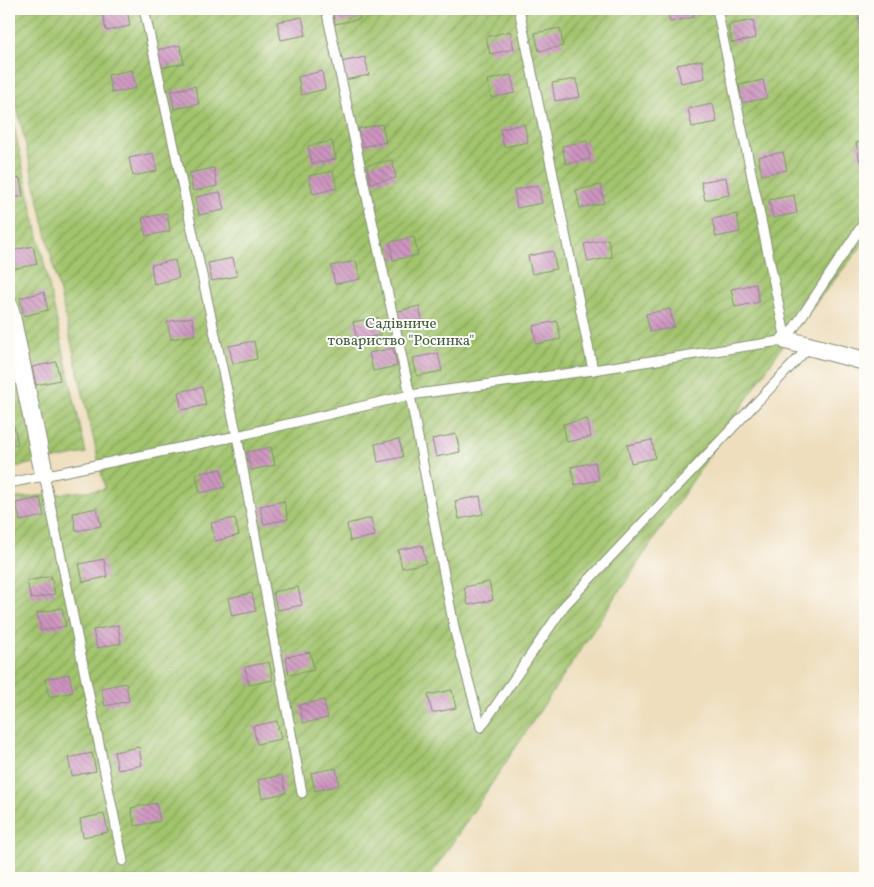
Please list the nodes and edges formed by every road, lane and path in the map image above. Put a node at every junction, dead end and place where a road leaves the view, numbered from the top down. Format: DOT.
graph roads {
  1 [pos="144,9"];
  2 [pos="326,9"];
  3 [pos="518,9"];
  4 [pos="717,9"];
  5 [pos="865,221"];
  6 [pos="9,306"];
  7 [pos="786,340"];
  8 [pos="810,346"];
  9 [pos="865,361"];
  10 [pos="593,370"];
  11 [pos="410,395"];
  12 [pos="237,436"];
  13 [pos="44,474"];
  14 [pos="9,482"];
  15 [pos="302,793"];
  16 [pos="123,861"];
  1 -- 12 [label="lane"];
  2 -- 11 [label="lane"];
  3 -- 10 [label="lane"];
  4 -- 7 [label="lane"];
  5 -- 7 [label="lane"];
  6 -- 13 [label="street"];
  7 -- 8 [label="street"];
  7 -- 10 [label="lane"];
  8 -- 9 [label="street"];
  8 -- 11 [label="lane"];
  10 -- 11 [label="lane"];
  11 -- 12 [label="lane"];
  12 -- 13 [label="lane"];
  12 -- 15 [label="lane"];
  13 -- 14 [label="lane"];
  13 -- 16 [label="lane"];
}
